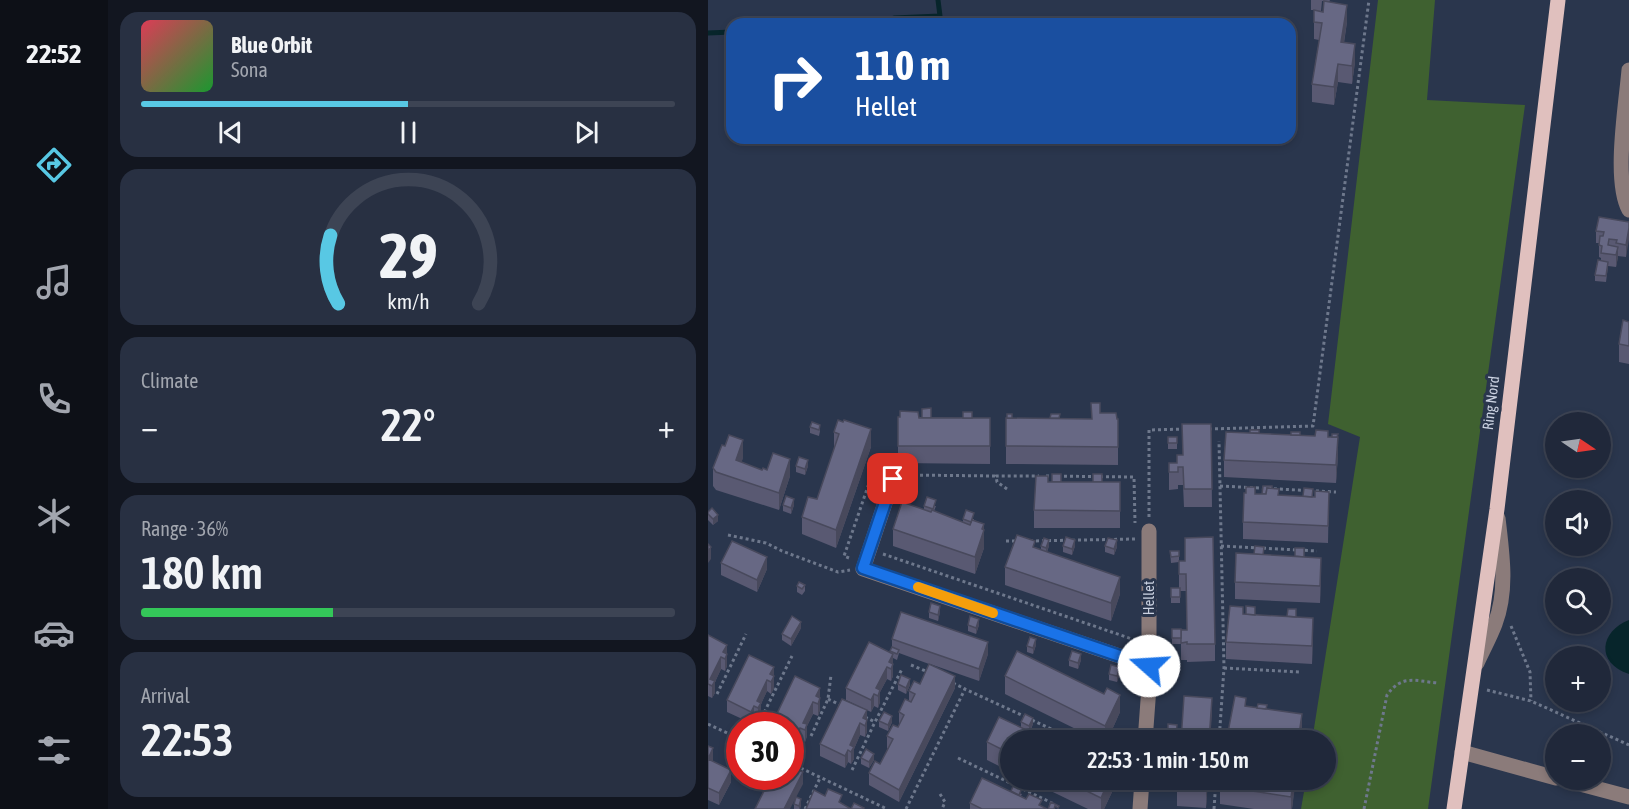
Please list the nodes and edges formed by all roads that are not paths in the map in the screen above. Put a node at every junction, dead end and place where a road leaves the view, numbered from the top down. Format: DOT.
graph roads {
  1 [pos="1558,0"];
  2 [pos="1629,70"];
  3 [pos="1629,210"];
  4 [pos="893,479"];
  5 [pos="1497,509"];
  6 [pos="1144,536"];
  7 [pos="1149,666"];
  8 [pos="1473,671"];
  9 [pos="1146,730"];
  10 [pos="1462,752"];
  11 [pos="1545,774"];
  12 [pos="1141,790"];
  13 [pos="1601,790"];
  14 [pos="1629,798"];
  15 [pos="1140,809"];
  16 [pos="1454,809"];
  1 -- 5 [label="main road, Ring Nord"];
  2 -- 3 [label="street"];
  4 -- 7 [label="street"];
  5 -- 8 [label="main road, Ring Nord"];
  5 -- 8 [label="street"];
  6 -- 7 [label="street, Hellet"];
  7 -- 9 [label="street, Hellet"];
  8 -- 10 [label="main road, Ring Nord"];
  10 -- 11 [label="street"];
  10 -- 16 [label="main road, Ring Nord"];
  12 -- 15 [label="street"];
  13 -- 14 [label="street"];
}
